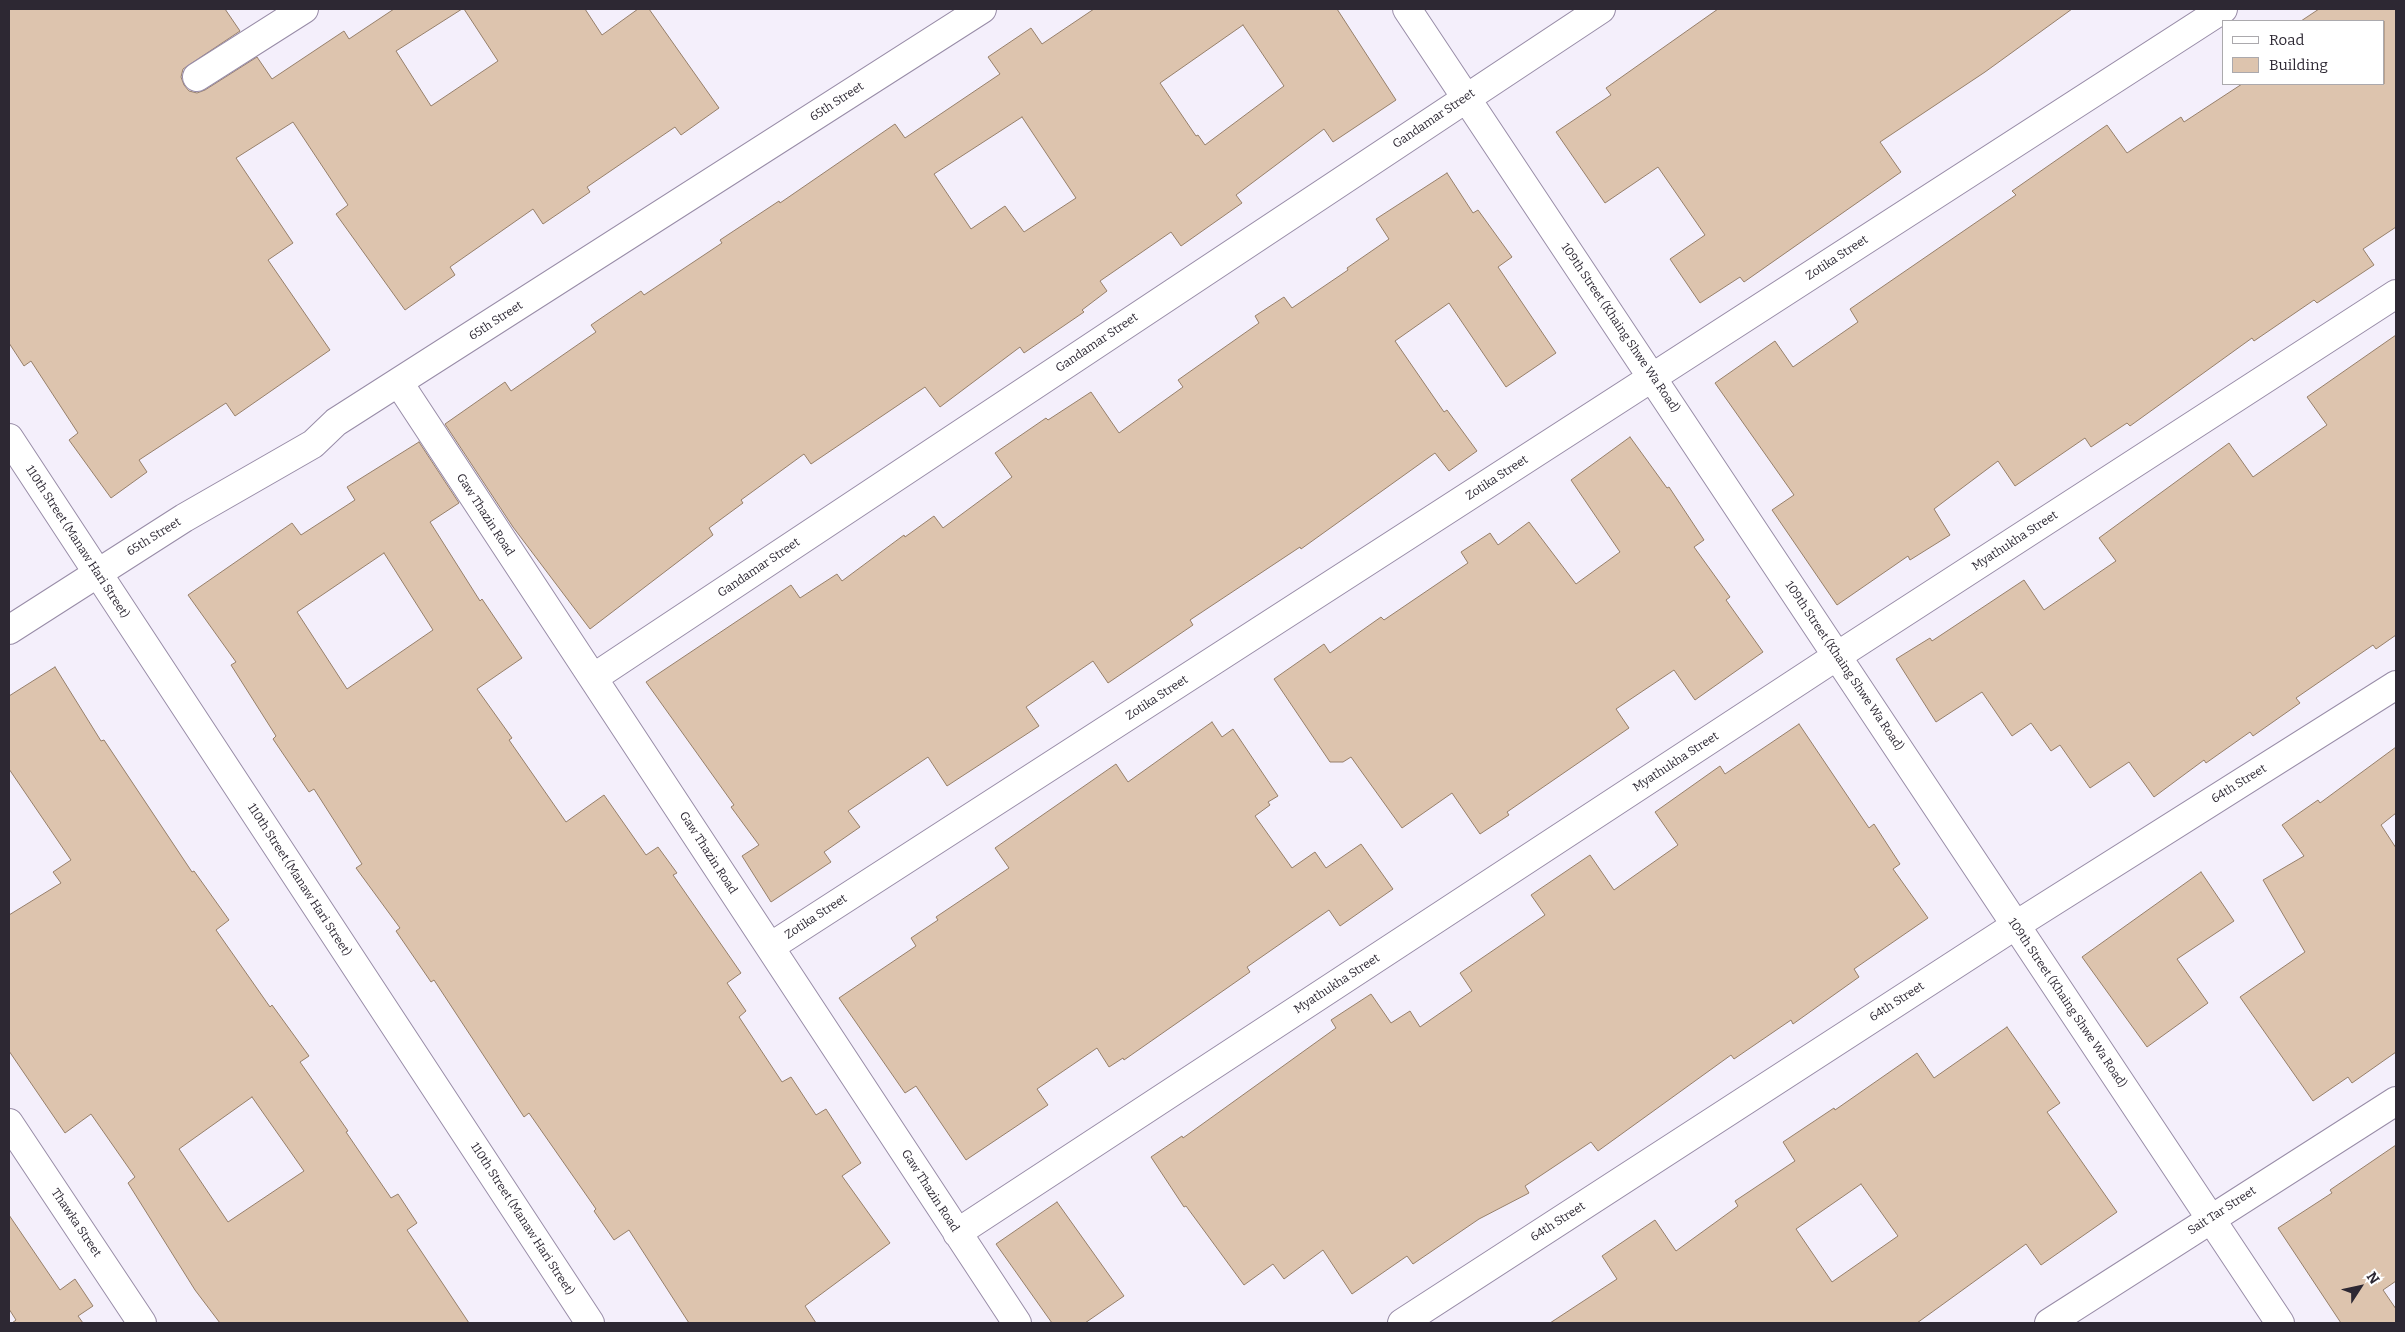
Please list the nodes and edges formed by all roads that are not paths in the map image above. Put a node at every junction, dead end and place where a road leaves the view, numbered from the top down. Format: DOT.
graph roads {
  1 [pos="304,9"];
  2 [pos="982,9"];
  3 [pos="1407,9"];
  4 [pos="1601,9"];
  5 [pos="2223,9"];
  6 [pos="197,77"];
  7 [pos="1466,97"];
  8 [pos="2396,294"];
  9 [pos="1653,378"];
  10 [pos="399,383"];
  11 [pos="9,438"];
  12 [pos="97,572"];
  13 [pos="9,630"];
  14 [pos="1838,656"];
  15 [pos="593,678"];
  16 [pos="2396,685"];
  17 [pos="2016,925"];
  18 [pos="770,947"];
  19 [pos="2396,1101"];
  20 [pos="9,1123"];
  21 [pos="2210,1218"];
  22 [pos="957,1233"];
  23 [pos="142,1323"];
  24 [pos="590,1323"];
  25 [pos="1017,1323"];
  26 [pos="1402,1323"];
  27 [pos="2049,1323"];
  28 [pos="2280,1323"];
  1 -- 6 [label="street"];
  2 -- 10 [label="street, 65th Street"];
  3 -- 7 [label="street, 109th Street (Khaing Shwe Wa Road)"];
  4 -- 7 [label="street, Gandamar Street"];
  5 -- 9 [label="street, Zotika Street"];
  7 -- 9 [label="street, 109th Street (Khaing Shwe Wa Road)"];
  7 -- 15 [label="street, Gandamar Street"];
  8 -- 14 [label="street, Myathukha Street"];
  9 -- 14 [label="street, 109th Street (Khaing Shwe Wa Road)"];
  9 -- 18 [label="street, Zotika Street"];
  10 -- 12 [label="street, 65th Street"];
  10 -- 15 [label="street, Gaw Thazin Road"];
  11 -- 12 [label="street, 110th Street (Manaw Hari Street)"];
  12 -- 13 [label="street, 65th Street"];
  12 -- 24 [label="street, 110th Street (Manaw Hari Street)"];
  14 -- 17 [label="street, 109th Street (Khaing Shwe Wa Road)"];
  14 -- 22 [label="street, Myathukha Street"];
  15 -- 18 [label="street, Gaw Thazin Road"];
  16 -- 17 [label="street, 64th Street"];
  17 -- 21 [label="street, 109th Street (Khaing Shwe Wa Road)"];
  17 -- 26 [label="street, 64th Street"];
  18 -- 22 [label="street, Gaw Thazin Road"];
  19 -- 21 [label="street, Sait Tar Street"];
  20 -- 23 [label="street, Thawka Street"];
  21 -- 27 [label="street, Sait Tar Street"];
  21 -- 28 [label="street, 109th Street (Khaing Shwe Wa Road)"];
  22 -- 25 [label="street, Gaw Thazin Road"];
}
